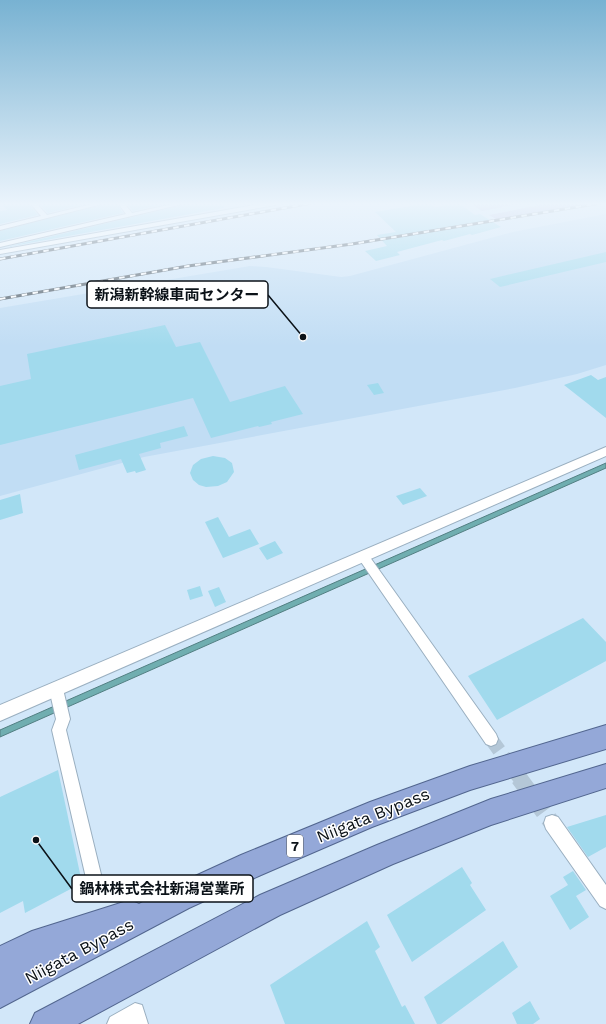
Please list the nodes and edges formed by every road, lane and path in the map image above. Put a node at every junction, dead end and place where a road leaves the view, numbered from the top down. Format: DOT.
graph roads {
  1 [pos="606,451"];
  2 [pos="363,556"];
  3 [pos="56,689"];
  4 [pos="0,713"];
  5 [pos="606,737"];
  6 [pos="491,739"];
  7 [pos="606,776"];
  8 [pos="552,823"];
  9 [pos="97,891"];
  10 [pos="179,898"];
  11 [pos="606,900"];
  12 [pos="0,962"];
  13 [pos="130,978"];
  14 [pos="0,993"];
  15 [pos="46,1024"];
  16 [pos="64,1024"];
  17 [pos="117,1024"];
  18 [pos="138,1024"];
  1 -- 2 [label="street"];
  2 -- 3 [label="street"];
  2 -- 6 [label="street"];
  3 -- 4 [label="street"];
  3 -- 9 [label="street"];
  5 -- 10 [label="highway, Niigata Bypass / 7"];
  7 -- 13 [label="highway"];
  8 -- 11 [label="street"];
  10 -- 12 [label="highway"];
  10 -- 14 [label="highway, Niigata Bypass / 7"];
  13 -- 15 [label="highway"];
  13 -- 16 [label="highway"];
  17 -- 18 [label="street"];
}
